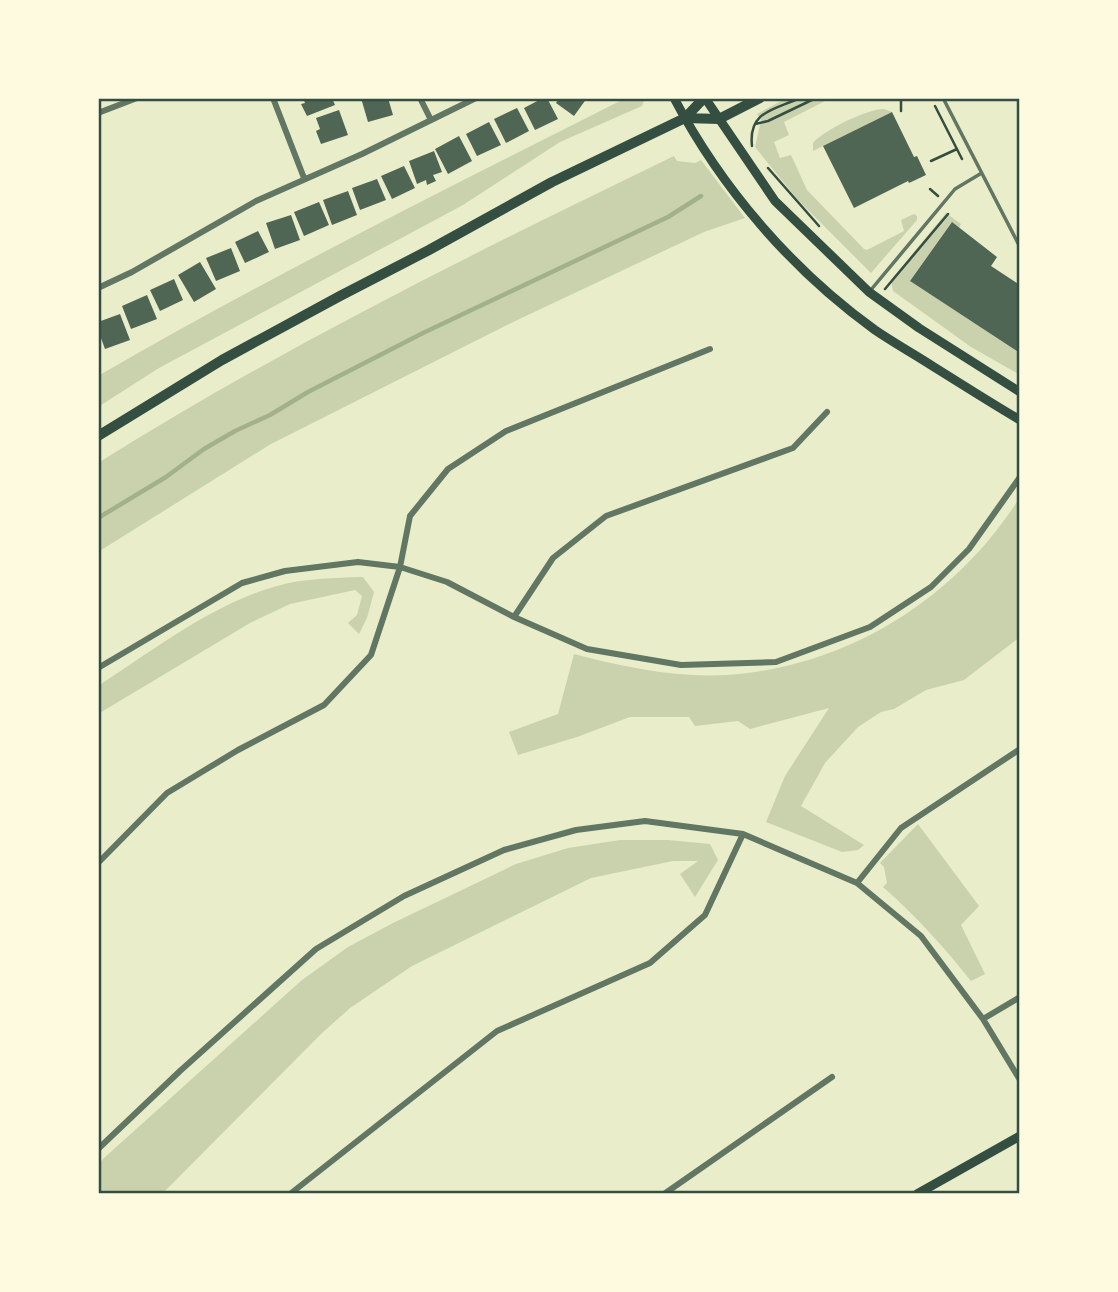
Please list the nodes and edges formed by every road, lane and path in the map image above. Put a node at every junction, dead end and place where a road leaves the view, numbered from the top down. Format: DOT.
graph roads {
  1 [pos="137,98"];
  2 [pos="273,98"];
  3 [pos="420,98"];
  4 [pos="476,98"];
  5 [pos="674,98"];
  6 [pos="704,98"];
  7 [pos="760,98"];
  8 [pos="800,98"];
  9 [pos="816,98"];
  10 [pos="901,98"];
  11 [pos="943,98"];
  12 [pos="935,106"];
  13 [pos="901,111"];
  14 [pos="98,113"];
  15 [pos="685,118"];
  16 [pos="719,119"];
  17 [pos="431,120"];
  18 [pos="755,125"];
  19 [pos="752,149"];
  20 [pos="957,149"];
  21 [pos="962,159"];
  22 [pos="931,161"];
  23 [pos="981,174"];
  24 [pos="304,178"];
  25 [pos="948,214"];
  26 [pos="1020,247"];
  27 [pos="98,288"];
  28 [pos="886,289"];
  29 [pos="869,292"];
  30 [pos="710,349"];
  31 [pos="1020,392"];
  32 [pos="827,412"];
  33 [pos="1020,420"];
  34 [pos="98,436"];
  35 [pos="1020,477"];
  36 [pos="400,567"];
  37 [pos="514,617"];
  38 [pos="98,668"];
  39 [pos="1020,749"];
  40 [pos="743,834"];
  41 [pos="98,863"];
  42 [pos="858,883"];
  43 [pos="1020,997"];
  44 [pos="984,1018"];
  45 [pos="832,1077"];
  46 [pos="1020,1080"];
  47 [pos="1020,1136"];
  48 [pos="98,1149"];
  49 [pos="290,1194"];
  50 [pos="664,1194"];
  51 [pos="918,1194"];
  1 -- 14 [label="street"];
  2 -- 24 [label="street"];
  3 -- 17 [label="street"];
  4 -- 17 [label="street"];
  5 -- 15 [label="main road"];
  6 -- 15 [label="main road"];
  6 -- 16 [label="main road"];
  7 -- 16 [label="main road"];
  8 -- 18 [label="path"];
  9 -- 18 [label="path"];
  10 -- 13 [label="path"];
  11 -- 23 [label="lane"];
  12 -- 20 [label="path"];
  15 -- 16 [label="main road"];
  15 -- 33 [label="main road"];
  15 -- 34 [label="main road"];
  16 -- 29 [label="main road"];
  17 -- 24 [label="street"];
  18 -- 19 [label="path"];
  20 -- 21 [label="path"];
  20 -- 22 [label="path"];
  23 -- 26 [label="lane"];
  23 -- 29 [label="lane"];
  24 -- 27 [label="street"];
  25 -- 28 [label="path"];
  29 -- 31 [label="main road"];
  30 -- 36 [label="street"];
  32 -- 37 [label="street"];
  35 -- 37 [label="street"];
  36 -- 37 [label="street"];
  36 -- 38 [label="street"];
  36 -- 41 [label="street"];
  39 -- 42 [label="street"];
  40 -- 42 [label="street"];
  40 -- 48 [label="street"];
  40 -- 49 [label="street"];
  42 -- 44 [label="street"];
  43 -- 44 [label="street"];
  44 -- 46 [label="street"];
  45 -- 50 [label="street"];
  47 -- 51 [label="main road"];
}
